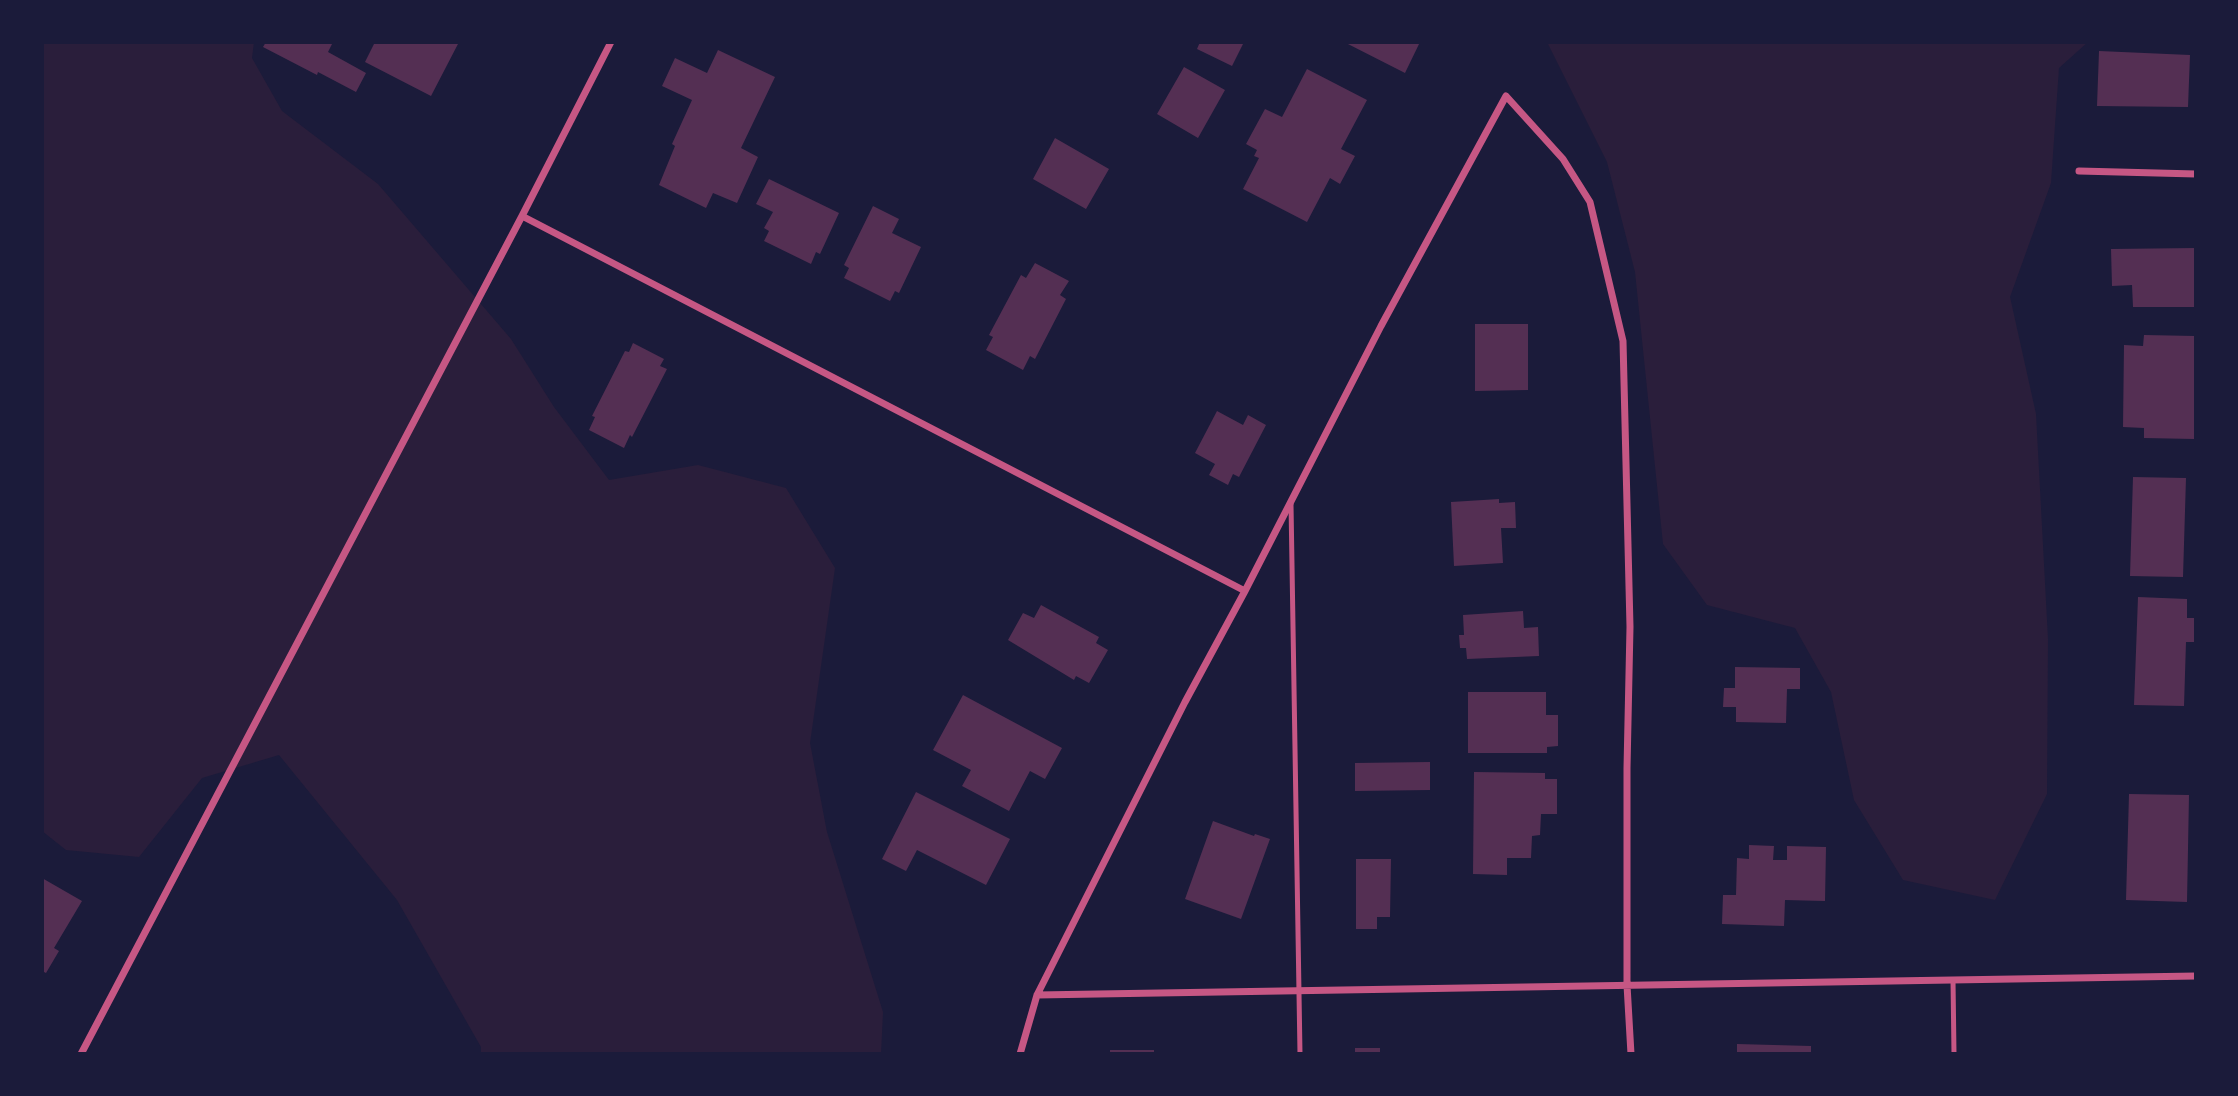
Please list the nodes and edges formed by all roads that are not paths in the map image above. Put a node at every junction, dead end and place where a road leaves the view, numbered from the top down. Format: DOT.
graph roads {
  1 [pos="611,42"];
  2 [pos="2079,171"];
  3 [pos="2196,174"];
  4 [pos="522,216"];
  5 [pos="1291,501"];
  6 [pos="1245,591"];
  7 [pos="2196,976"];
  8 [pos="1953,980"];
  9 [pos="1627,985"];
  10 [pos="1299,991"];
  11 [pos="1037,995"];
  12 [pos="81,1054"];
  13 [pos="1020,1054"];
  14 [pos="1300,1054"];
  15 [pos="1632,1054"];
  16 [pos="1954,1054"];
  1 -- 4 [label="street"];
  2 -- 3 [label="street"];
  4 -- 6 [label="street"];
  4 -- 12 [label="street"];
  5 -- 6 [label="street"];
  5 -- 9 [label="street"];
  5 -- 10 [label="lane"];
  6 -- 11 [label="street"];
  7 -- 8 [label="street"];
  8 -- 9 [label="street"];
  8 -- 16 [label="lane"];
  9 -- 10 [label="street"];
  9 -- 15 [label="street"];
  10 -- 11 [label="street"];
  10 -- 14 [label="lane"];
  11 -- 13 [label="street"];
}
